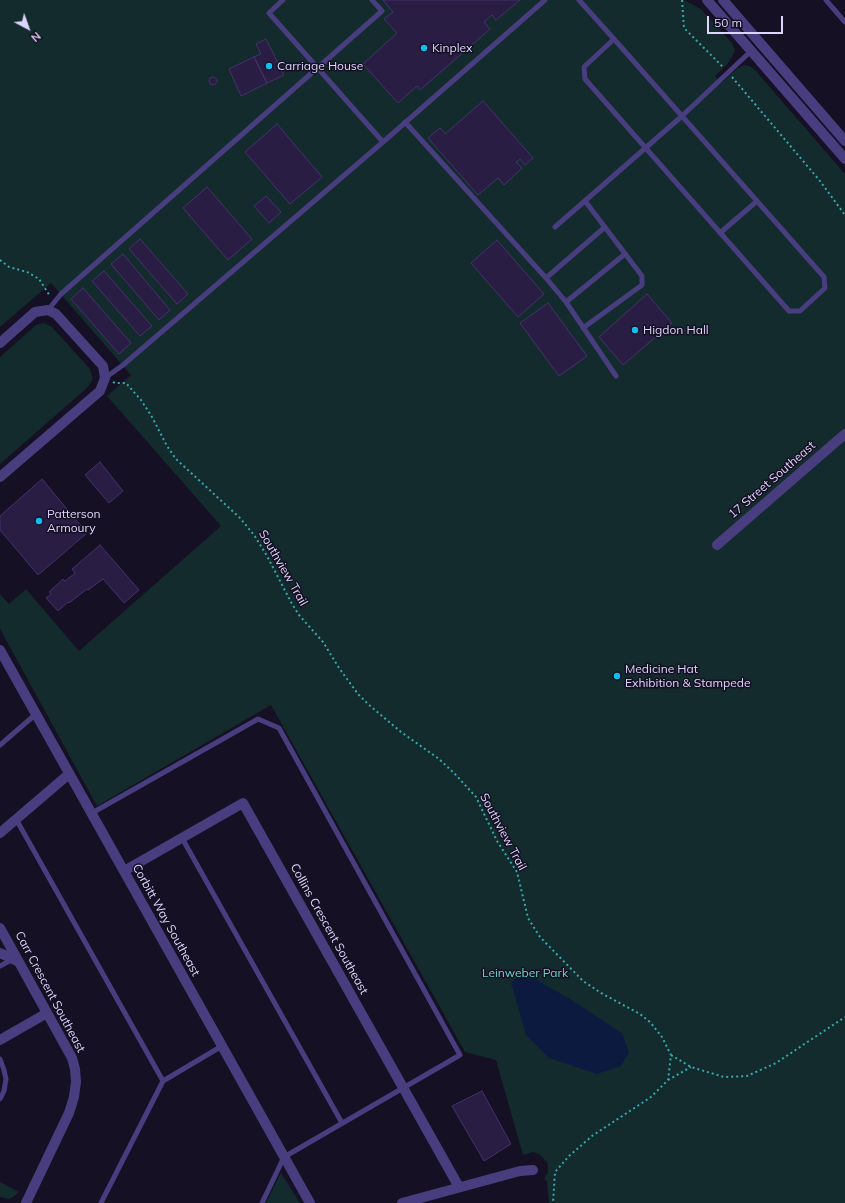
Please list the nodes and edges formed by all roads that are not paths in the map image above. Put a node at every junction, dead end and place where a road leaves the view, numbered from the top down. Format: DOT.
graph roads {
  1 [pos="283,0"];
  2 [pos="372,0"];
  3 [pos="545,0"];
  4 [pos="579,0"];
  5 [pos="707,0"];
  6 [pos="723,0"];
  7 [pos="826,0"];
  8 [pos="845,22"];
  9 [pos="614,39"];
  10 [pos="751,51"];
  11 [pos="317,67"];
  12 [pos="682,116"];
  13 [pos="405,122"];
  14 [pos="845,141"];
  15 [pos="383,142"];
  16 [pos="645,148"];
  17 [pos="845,159"];
  18 [pos="584,201"];
  19 [pos="757,201"];
  20 [pos="555,227"];
  21 [pos="605,227"];
  22 [pos="720,233"];
  23 [pos="625,254"];
  24 [pos="546,278"];
  25 [pos="566,302"];
  26 [pos="48,310"];
  27 [pos="583,328"];
  28 [pos="0,342"];
  29 [pos="616,376"];
  30 [pos="105,378"];
  31 [pos="845,434"];
  32 [pos="0,477"];
  33 [pos="717,545"];
  34 [pos="1,655"];
  35 [pos="36,714"];
  36 [pos="0,745"];
  37 [pos="70,774"];
  38 [pos="92,813"];
  39 [pos="16,819"];
  40 [pos="0,833"];
  41 [pos="182,838"];
  42 [pos="124,871"];
  43 [pos="0,928"];
  44 [pos="0,952"];
  45 [pos="16,960"];
  46 [pos="0,966"];
  47 [pos="46,1013"];
  48 [pos="0,1040"];
  49 [pos="222,1046"];
  50 [pos="0,1059"];
  51 [pos="163,1081"];
  52 [pos="403,1088"];
  53 [pos="0,1099"];
  54 [pos="342,1123"];
  55 [pos="284,1157"];
  56 [pos="533,1170"];
  57 [pos="459,1188"];
  58 [pos="26,1203"];
  59 [pos="100,1203"];
  60 [pos="262,1203"];
  61 [pos="310,1203"];
  62 [pos="402,1203"];
  1 -- 11 [label="lane"];
  2 -- 11 [label="lane"];
  3 -- 13 [label="lane"];
  4 -- 9 [label="lane"];
  5 -- 10 [label="street"];
  6 -- 14 [label="street"];
  7 -- 8 [label="lane"];
  9 -- 12 [label="lane"];
  9 -- 16 [label="lane"];
  10 -- 12 [label="lane"];
  10 -- 17 [label="street"];
  11 -- 15 [label="lane"];
  11 -- 26 [label="lane"];
  12 -- 16 [label="lane"];
  12 -- 19 [label="lane"];
  13 -- 15 [label="lane"];
  13 -- 24 [label="lane"];
  15 -- 30 [label="lane"];
  16 -- 18 [label="lane"];
  16 -- 22 [label="lane"];
  18 -- 20 [label="lane"];
  18 -- 21 [label="lane"];
  19 -- 22 [label="lane"];
  19 -- 22 [label="lane"];
  21 -- 23 [label="lane"];
  21 -- 24 [label="lane"];
  23 -- 25 [label="lane"];
  23 -- 27 [label="lane"];
  24 -- 25 [label="lane"];
  25 -- 27 [label="lane"];
  26 -- 28 [label="street"];
  26 -- 30 [label="street"];
  27 -- 29 [label="lane"];
  30 -- 32 [label="street"];
  31 -- 33 [label="street, 17 Street Southeast"];
  34 -- 35 [label="street, Corbitt Way Southeast"];
  35 -- 36 [label="lane"];
  35 -- 37 [label="street, Corbitt Way Southeast"];
  37 -- 38 [label="street, Corbitt Way Southeast"];
  37 -- 39 [label="street"];
  38 -- 42 [label="street, Corbitt Way Southeast"];
  38 -- 52 [label="lane"];
  39 -- 40 [label="street"];
  39 -- 51 [label="lane"];
  41 -- 42 [label="street, Collins Crescent Southeast"];
  41 -- 52 [label="street, Collins Crescent Southeast"];
  41 -- 54 [label="lane"];
  42 -- 49 [label="street, Corbitt Way Southeast"];
  43 -- 45 [label="street, Carr Crescent Southeast"];
  44 -- 45 [label="street"];
  45 -- 46 [label="lane"];
  45 -- 47 [label="street, Carr Crescent Southeast"];
  47 -- 48 [label="street"];
  47 -- 58 [label="street, Carr Crescent Southeast"];
  49 -- 51 [label="lane"];
  49 -- 55 [label="street, Corbitt Way Southeast"];
  50 -- 53 [label="lane"];
  51 -- 59 [label="lane"];
  52 -- 54 [label="lane"];
  52 -- 57 [label="street, Collins Crescent Southeast"];
  54 -- 55 [label="lane"];
  55 -- 60 [label="lane"];
  55 -- 61 [label="street, Corbitt Way Southeast"];
  56 -- 57 [label="street"];
  57 -- 62 [label="street"];
}
